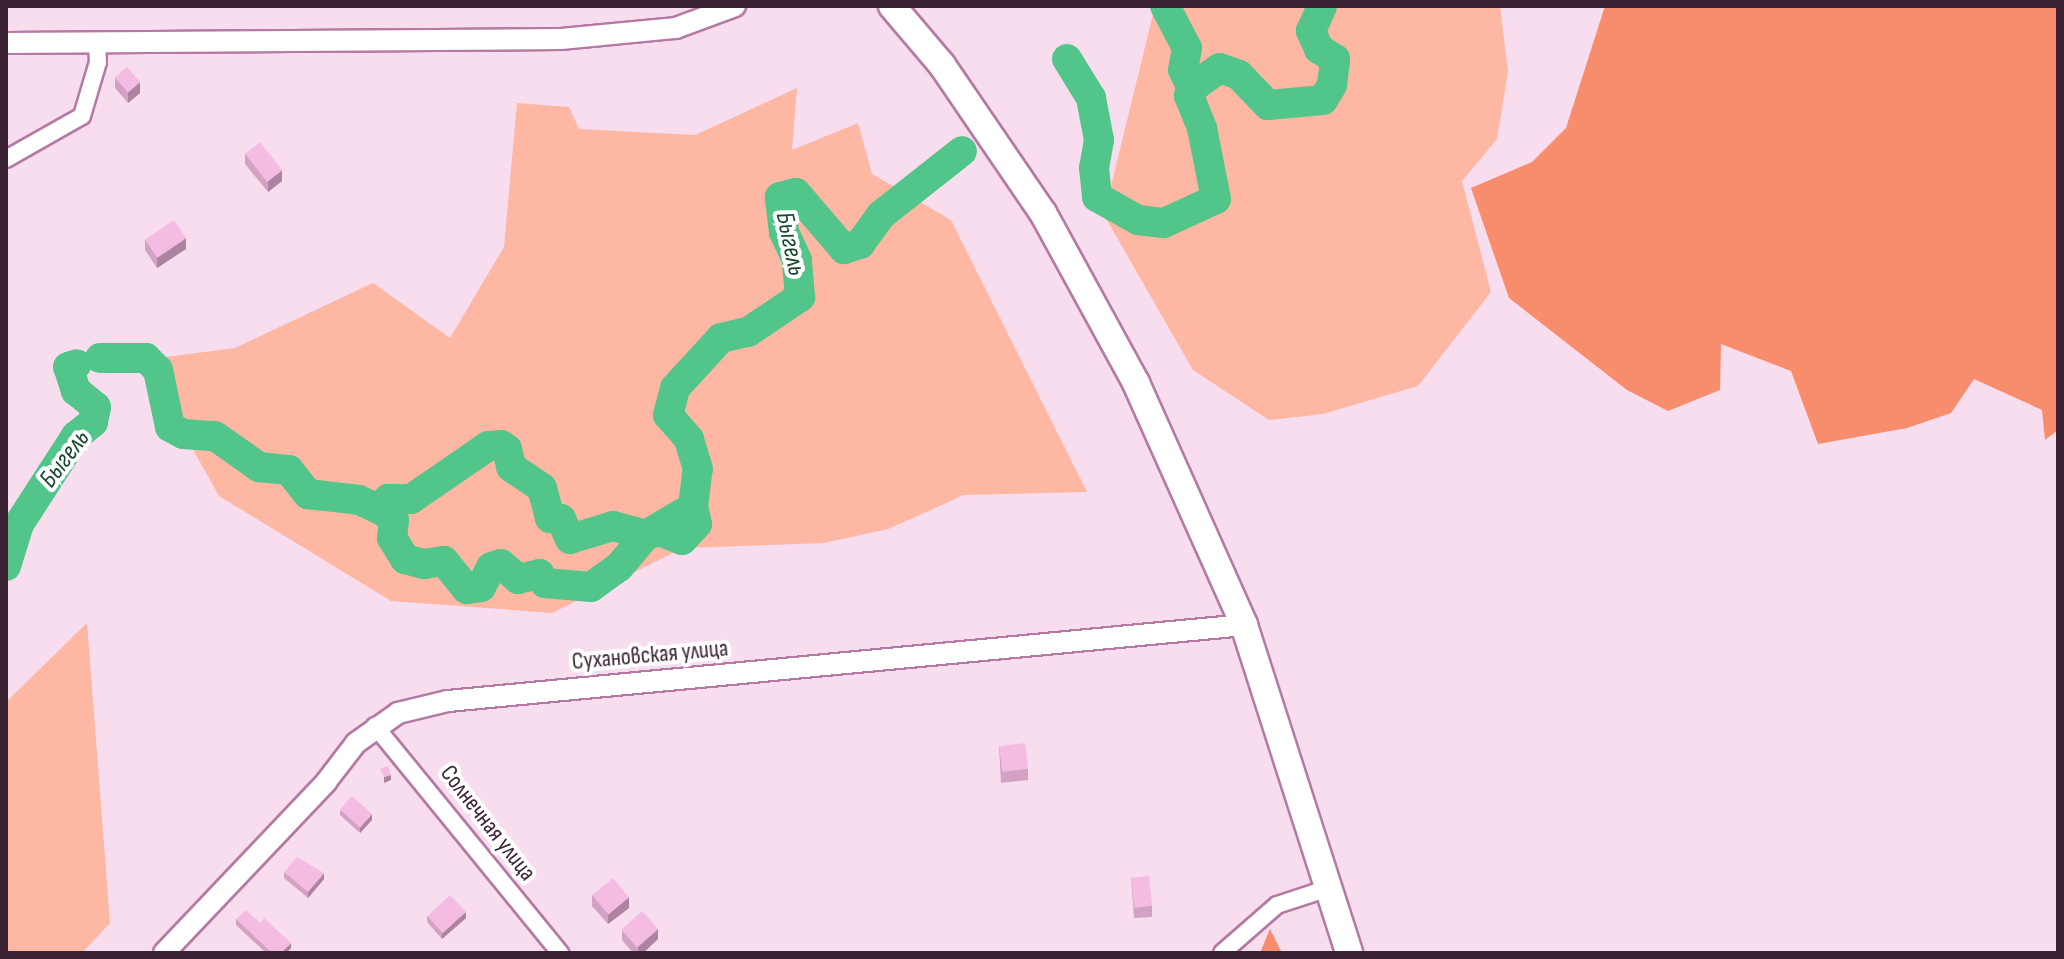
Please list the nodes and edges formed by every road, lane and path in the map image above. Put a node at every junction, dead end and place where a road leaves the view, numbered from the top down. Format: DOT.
graph roads {
  1 [pos="735,6"];
  2 [pos="892,6"];
  3 [pos="97,42"];
  4 [pos="6,43"];
  5 [pos="6,159"];
  6 [pos="1244,625"];
  7 [pos="375,726"];
  8 [pos="1329,888"];
  9 [pos="164,953"];
  10 [pos="560,953"];
  11 [pos="1222,953"];
  12 [pos="1349,953"];
  1 -- 3 [label="street"];
  2 -- 6 [label="main road"];
  3 -- 4 [label="street"];
  3 -- 5 [label="street"];
  6 -- 7 [label="street, Сухановская улица"];
  6 -- 8 [label="main road"];
  7 -- 9 [label="street, Сухановская улица"];
  7 -- 10 [label="street, Солнечная улица"];
  8 -- 11 [label="street"];
  8 -- 12 [label="main road"];
}
